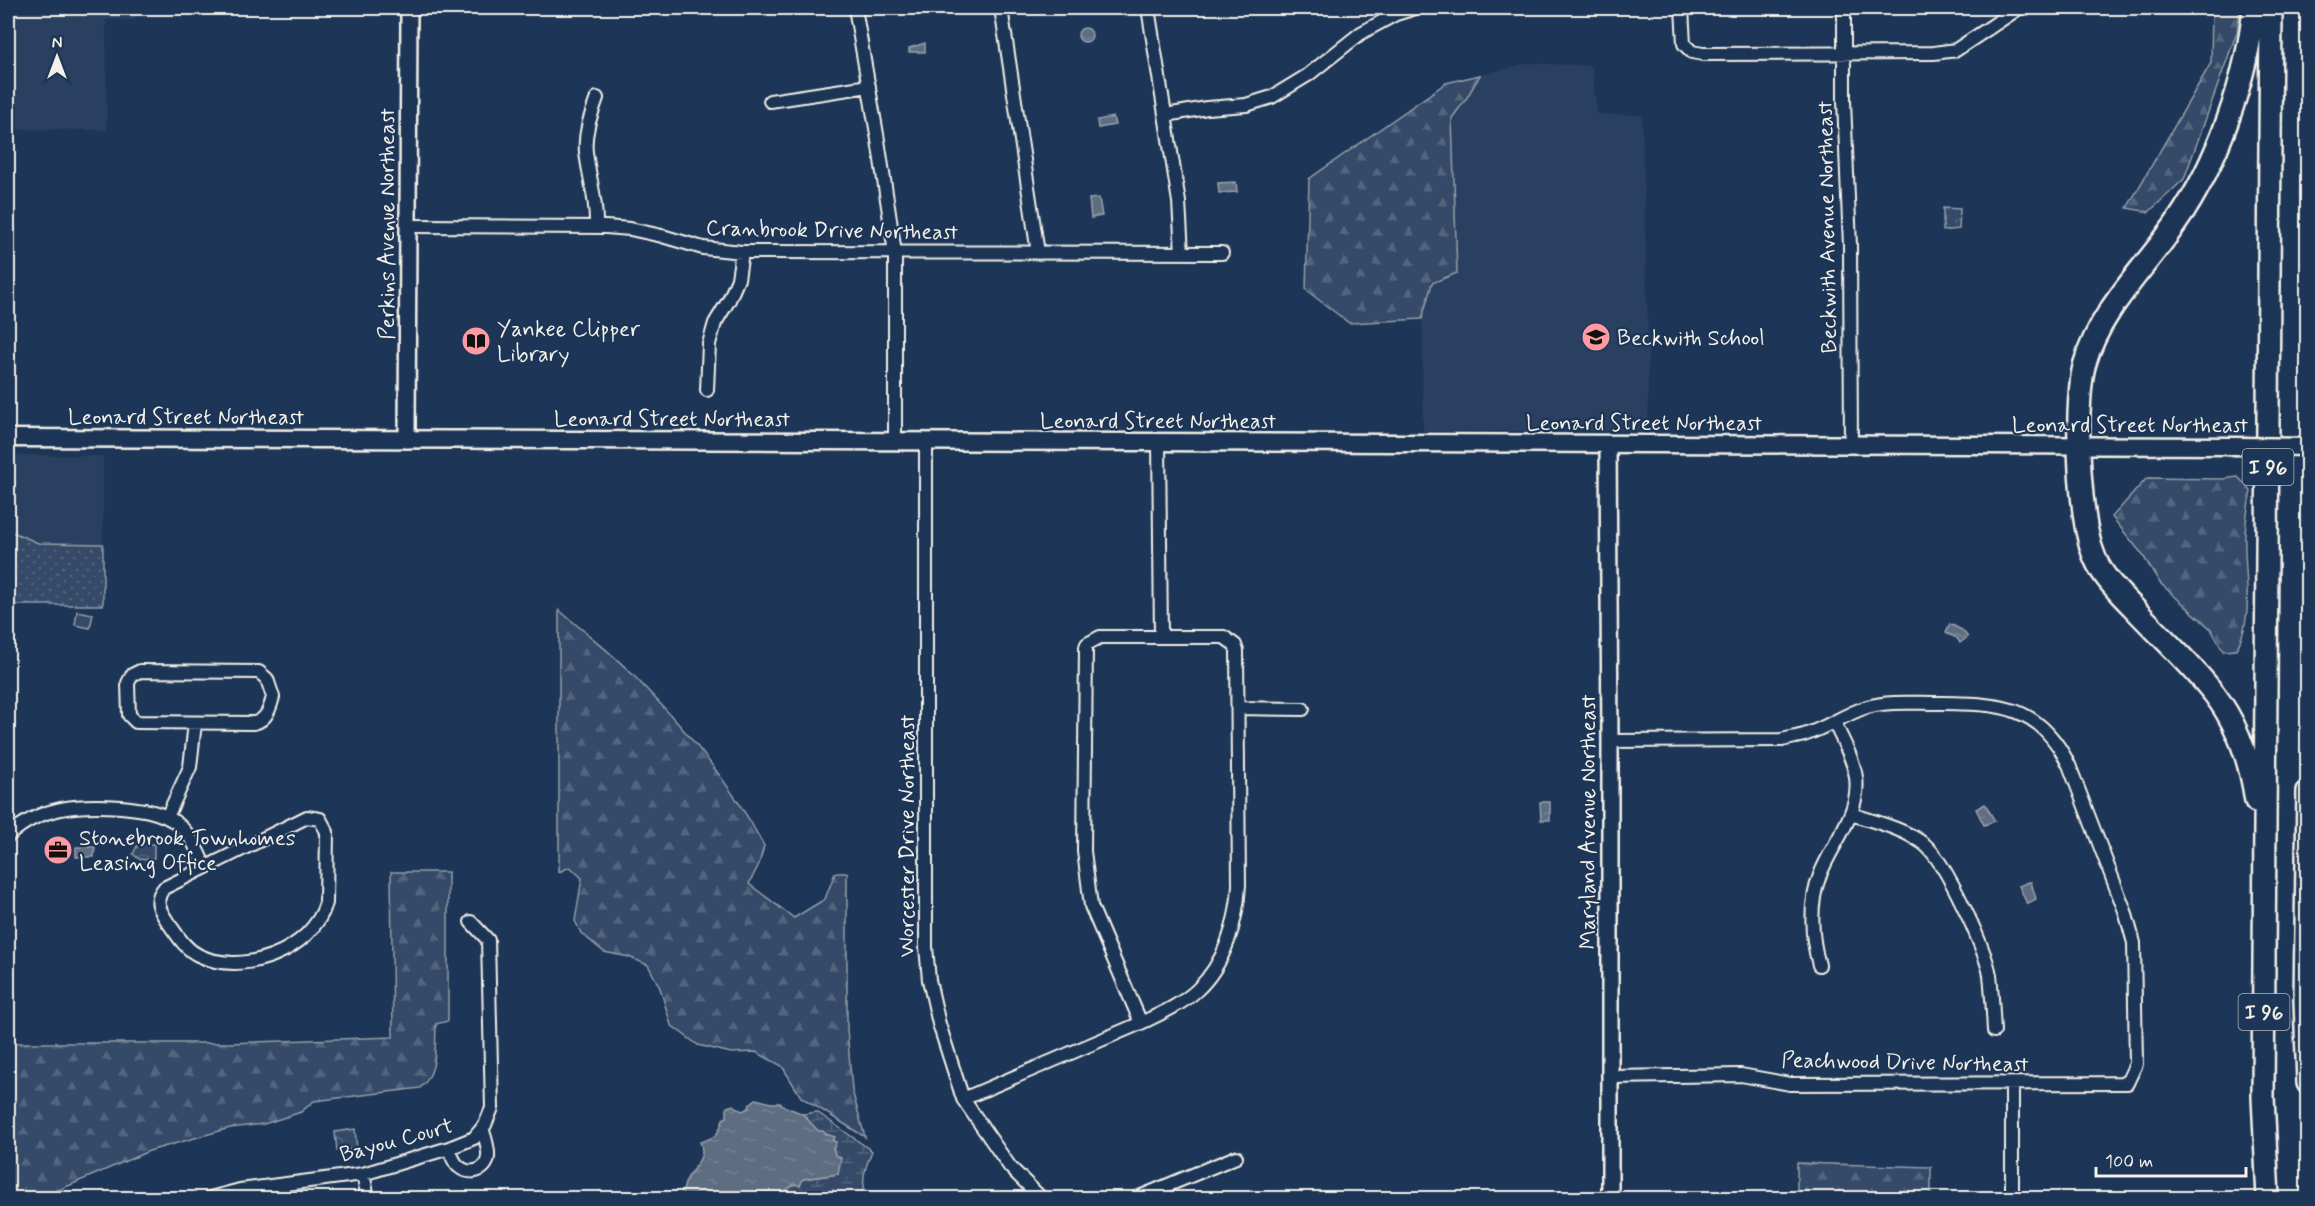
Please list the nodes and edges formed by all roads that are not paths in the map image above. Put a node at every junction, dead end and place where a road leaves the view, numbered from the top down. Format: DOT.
graph roads {
  1 [pos="409,8"];
  2 [pos="855,8"];
  3 [pos="1001,8"];
  4 [pos="1148,8"];
  5 [pos="1415,8"];
  6 [pos="1682,8"];
  7 [pos="1844,8"];
  8 [pos="2019,8"];
  9 [pos="2254,8"];
  10 [pos="2271,8"];
  11 [pos="1844,53"];
  12 [pos="869,86"];
  13 [pos="597,98"];
  14 [pos="770,101"];
  15 [pos="1166,115"];
  16 [pos="409,226"];
  17 [pos="596,226"];
  18 [pos="742,252"];
  19 [pos="895,253"];
  20 [pos="1038,253"];
  21 [pos="1182,253"];
  22 [pos="1222,253"];
  23 [pos="707,390"];
  24 [pos="8,438"];
  25 [pos="408,440"];
  26 [pos="895,441"];
  27 [pos="926,441"];
  28 [pos="1159,442"];
  29 [pos="1608,445"];
  30 [pos="1851,446"];
  31 [pos="2078,446"];
  32 [pos="2307,447"];
  33 [pos="1161,636"];
  34 [pos="1238,708"];
  35 [pos="1303,709"];
  36 [pos="1834,722"];
  37 [pos="195,723"];
  38 [pos="1610,741"];
  39 [pos="2307,791"];
  40 [pos="1851,814"];
  41 [pos="167,817"];
  42 [pos="8,836"];
  43 [pos="205,867"];
  44 [pos="471,922"];
  45 [pos="2264,927"];
  46 [pos="1819,965"];
  47 [pos="1141,1023"];
  48 [pos="1994,1031"];
  49 [pos="1610,1077"];
  50 [pos="2307,1083"];
  51 [pos="2012,1084"];
  52 [pos="2263,1097"];
  53 [pos="963,1099"];
  54 [pos="482,1128"];
  55 [pos="449,1148"];
  56 [pos="1236,1157"];
  57 [pos="363,1174"];
  58 [pos="210,1198"];
  59 [pos="368,1198"];
  60 [pos="1041,1198"];
  61 [pos="1138,1198"];
  62 [pos="1610,1198"];
  63 [pos="2012,1198"];
  64 [pos="2257,1198"];
  65 [pos="2268,1198"];
  1 -- 16 [label="street, Perkins Avenue Northeast"];
  2 -- 12 [label="street"];
  3 -- 20 [label="street"];
  4 -- 15 [label="street"];
  5 -- 15 [label="street"];
  6 -- 11 [label="street"];
  7 -- 11 [label="street, Beckwith Avenue Northeast"];
  8 -- 11 [label="street"];
  9 -- 31 [label="highway"];
  10 -- 45 [label="highway, I 96"];
  11 -- 30 [label="street, Beckwith Avenue Northeast"];
  12 -- 14 [label="street"];
  12 -- 19 [label="street"];
  13 -- 17 [label="street"];
  15 -- 21 [label="street"];
  16 -- 17 [label="street, Cranbrook Drive Northeast"];
  16 -- 25 [label="street, Perkins Avenue Northeast"];
  17 -- 18 [label="street, Cranbrook Drive Northeast"];
  18 -- 19 [label="street, Cranbrook Drive Northeast"];
  18 -- 23 [label="street"];
  19 -- 20 [label="street, Cranbrook Drive Northeast"];
  19 -- 26 [label="street"];
  20 -- 21 [label="street, Cranbrook Drive Northeast"];
  21 -- 22 [label="street, Cranbrook Drive Northeast"];
  24 -- 25 [label="main road, Leonard Street Northeast"];
  25 -- 26 [label="main road, Leonard Street Northeast"];
  26 -- 27 [label="main road, Leonard Street Northeast"];
  27 -- 28 [label="main road, Leonard Street Northeast"];
  27 -- 53 [label="street, Worcester Drive Northeast"];
  28 -- 29 [label="main road, Leonard Street Northeast"];
  28 -- 33 [label="street"];
  29 -- 30 [label="main road, Leonard Street Northeast"];
  29 -- 38 [label="street, Maryland Avenue Northeast"];
  30 -- 31 [label="main road, Leonard Street Northeast"];
  31 -- 32 [label="main road, Leonard Street Northeast, bridge"];
  31 -- 45 [label="highway"];
  33 -- 34 [label="street"];
  33 -- 47 [label="street"];
  34 -- 35 [label="street"];
  34 -- 47 [label="street"];
  36 -- 38 [label="street"];
  36 -- 40 [label="street"];
  36 -- 51 [label="street, Peachwood Drive Northeast"];
  37 -- 37 [label="street"];
  37 -- 41 [label="street"];
  38 -- 49 [label="street, Maryland Avenue Northeast"];
  39 -- 50 [label="highway, I 96"];
  40 -- 46 [label="street"];
  40 -- 48 [label="street"];
  41 -- 42 [label="street"];
  41 -- 43 [label="street"];
  43 -- 43 [label="street"];
  44 -- 54 [label="street, Bayou Court"];
  45 -- 52 [label="highway, I 96"];
  47 -- 53 [label="street"];
  49 -- 51 [label="street, Peachwood Drive Northeast"];
  49 -- 62 [label="street, Maryland Avenue Northeast"];
  51 -- 63 [label="street"];
  52 -- 64 [label="highway"];
  52 -- 65 [label="highway, I 96"];
  53 -- 60 [label="street, Worcester Drive Northeast"];
  54 -- 55 [label="street, Bayou Court"];
  54 -- 55 [label="street"];
  55 -- 57 [label="street, Bayou Court"];
  56 -- 61 [label="street"];
  57 -- 58 [label="street, Bayou Court"];
  57 -- 59 [label="street"];
}
